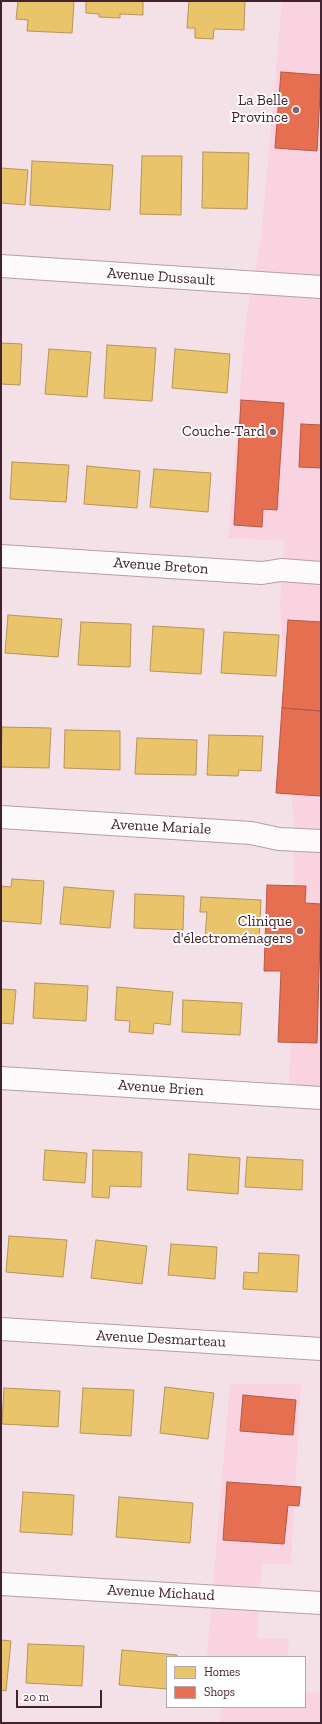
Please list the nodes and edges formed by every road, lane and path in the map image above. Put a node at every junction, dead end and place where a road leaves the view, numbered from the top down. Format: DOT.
graph roads {
  1 [pos="1,266"];
  2 [pos="321,287"];
  3 [pos="1,556"];
  4 [pos="321,573"];
  5 [pos="1,818"];
  6 [pos="321,841"];
  7 [pos="1,1078"];
  8 [pos="321,1098"];
  9 [pos="1,1329"];
  10 [pos="321,1349"];
  11 [pos="1,1584"];
  12 [pos="321,1603"];
  1 -- 2 [label="street, Avenue Dussault"];
  3 -- 4 [label="street, Avenue Breton"];
  5 -- 6 [label="street, Avenue Mariale"];
  7 -- 8 [label="street, Avenue Brien"];
  9 -- 10 [label="street, Avenue Desmarteau"];
  11 -- 12 [label="street, Avenue Michaud"];
}
